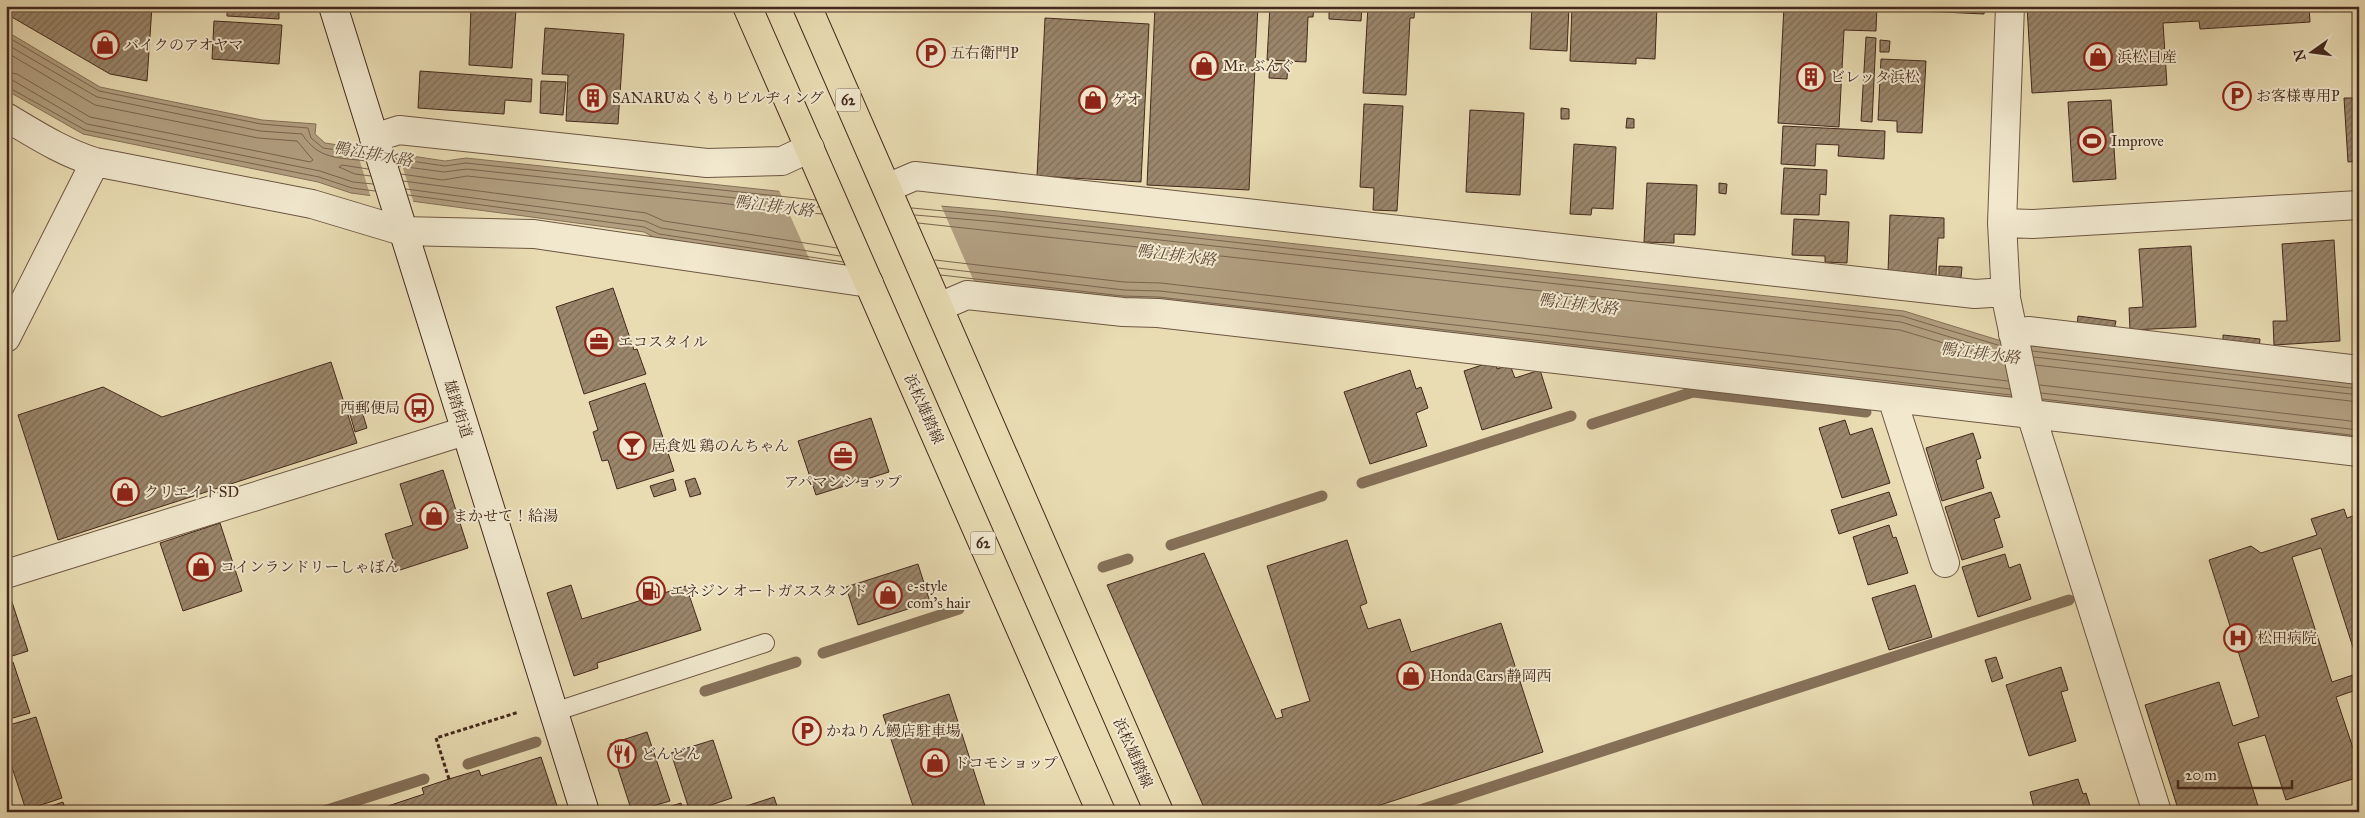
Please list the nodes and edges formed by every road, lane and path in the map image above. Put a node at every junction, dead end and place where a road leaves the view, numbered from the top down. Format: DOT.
graph roads {
  1 [pos="333,6"];
  2 [pos="747,6"];
  3 [pos="807,6"];
  4 [pos="2010,6"];
  5 [pos="6,117"];
  6 [pos="375,143"];
  7 [pos="810,148"];
  8 [pos="95,162"];
  9 [pos="888,191"];
  10 [pos="2359,205"];
  11 [pos="398,219"];
  12 [pos="2002,223"];
  13 [pos="867,279"];
  14 [pos="2006,292"];
  15 [pos="939,307"];
  16 [pos="2014,336"];
  17 [pos="6,338"];
  18 [pos="2359,370"];
  19 [pos="1892,398"];
  20 [pos="2030,411"];
  21 [pos="465,431"];
  22 [pos="2359,452"];
  23 [pos="1945,563"];
  24 [pos="6,574"];
  25 [pos="765,643"];
  26 [pos="541,711"];
  27 [pos="449,779"];
  28 [pos="585,812"];
  29 [pos="1101,812"];
  30 [pos="1159,812"];
  31 [pos="2157,812"];
  1 -- 6 [label="street, 雄踏街道"];
  2 -- 7 [label="main road, 浜松雄踏線 / 62"];
  3 -- 9 [label="main road, 浜松雄踏線 / 62"];
  4 -- 12 [label="street"];
  5 -- 8 [label="street"];
  6 -- 7 [label="street"];
  6 -- 11 [label="street, 雄踏街道"];
  7 -- 13 [label="main road, 浜松雄踏線 / 62"];
  8 -- 11 [label="street"];
  8 -- 17 [label="street"];
  9 -- 14 [label="street"];
  9 -- 15 [label="main road, 浜松雄踏線 / 62"];
  10 -- 12 [label="street"];
  11 -- 13 [label="street"];
  11 -- 21 [label="street, 雄踏街道"];
  12 -- 14 [label="street"];
  13 -- 29 [label="main road, 浜松雄踏線 / 62"];
  14 -- 16 [label="street"];
  15 -- 19 [label="street"];
  15 -- 30 [label="main road, 浜松雄踏線 / 62"];
  16 -- 18 [label="street"];
  16 -- 20 [label="street"];
  19 -- 20 [label="street"];
  19 -- 23 [label="street"];
  20 -- 22 [label="street"];
  20 -- 31 [label="street"];
  21 -- 24 [label="street"];
  21 -- 26 [label="street, 雄踏街道"];
  25 -- 26 [label="lane"];
  26 -- 27 [label="path"];
  26 -- 28 [label="street, 雄踏街道"];
}
